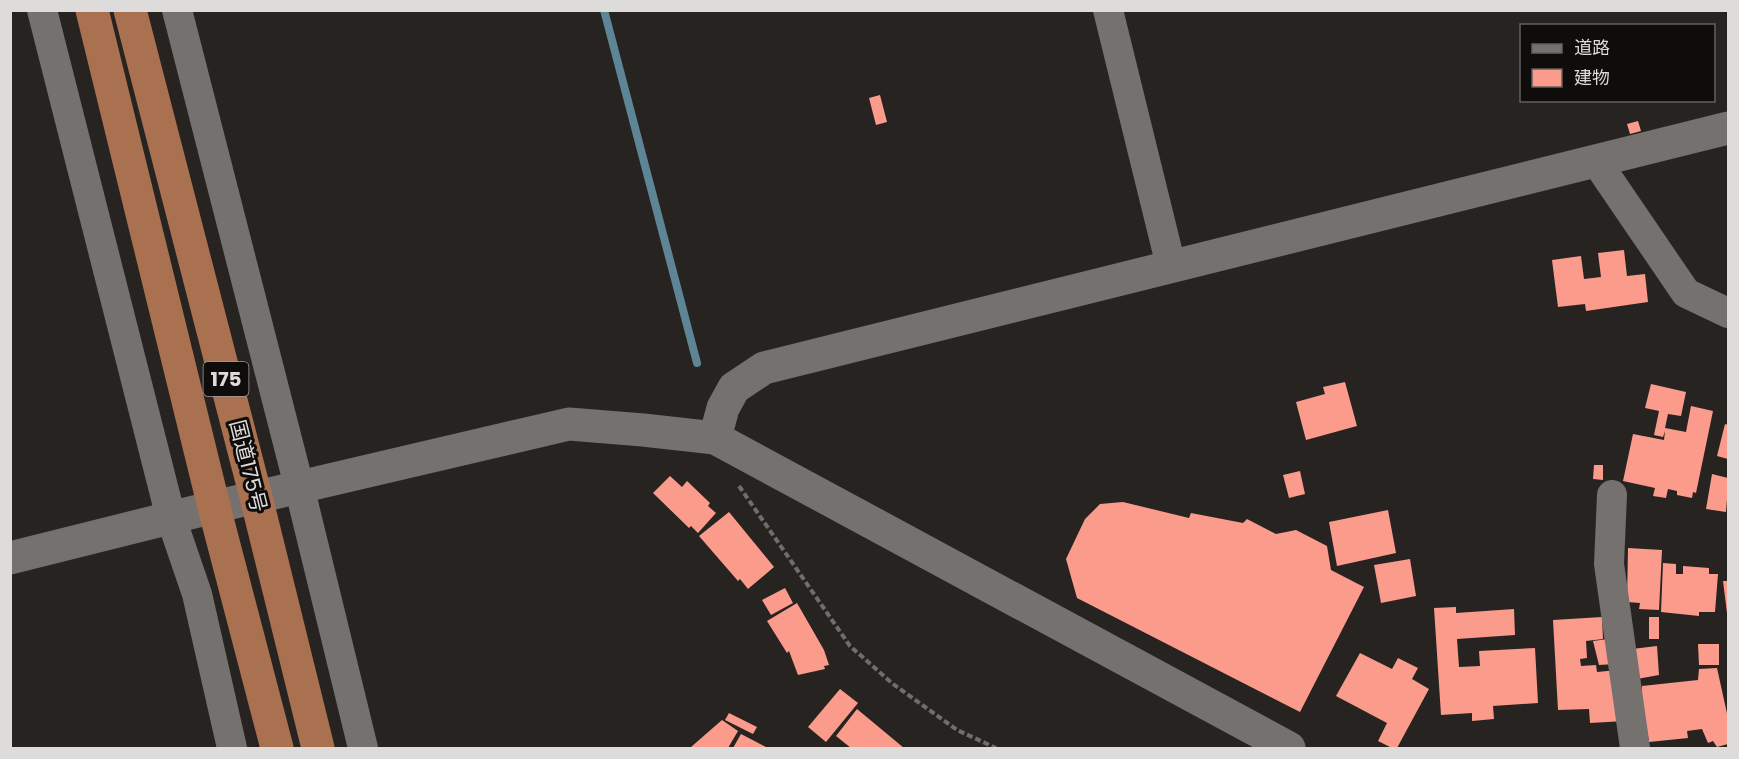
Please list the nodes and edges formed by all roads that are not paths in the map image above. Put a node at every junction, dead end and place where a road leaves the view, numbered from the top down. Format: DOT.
graph roads {
  1 [pos="42,10"];
  2 [pos="92,10"];
  3 [pos="130,10"];
  4 [pos="177,10"];
  5 [pos="1108,10"];
  6 [pos="1728,128"];
  7 [pos="1596,161"];
  8 [pos="1171,266"];
  9 [pos="1728,313"];
  10 [pos="715,438"];
  11 [pos="299,486"];
  12 [pos="1612,495"];
  13 [pos="256,497"];
  14 [pos="214,507"];
  15 [pos="171,518"];
  16 [pos="10,558"];
  17 [pos="232,748"];
  18 [pos="277,748"];
  19 [pos="318,748"];
  20 [pos="363,748"];
  21 [pos="1289,748"];
  22 [pos="1635,748"];
  1 -- 15 [label="street"];
  2 -- 14 [label="highway, 国道175号 / 175"];
  3 -- 13 [label="highway, 国道175号 / 175"];
  4 -- 11 [label="street"];
  5 -- 8 [label="street"];
  6 -- 7 [label="street"];
  7 -- 8 [label="street"];
  7 -- 9 [label="street"];
  8 -- 10 [label="street"];
  10 -- 11 [label="street"];
  10 -- 21 [label="street"];
  11 -- 13 [label="street"];
  11 -- 20 [label="street"];
  12 -- 22 [label="street"];
  13 -- 14 [label="street"];
  13 -- 19 [label="highway, 国道175号 / 175"];
  14 -- 15 [label="street"];
  14 -- 18 [label="highway, 国道175号 / 175"];
  15 -- 16 [label="street"];
  15 -- 17 [label="street"];
}
